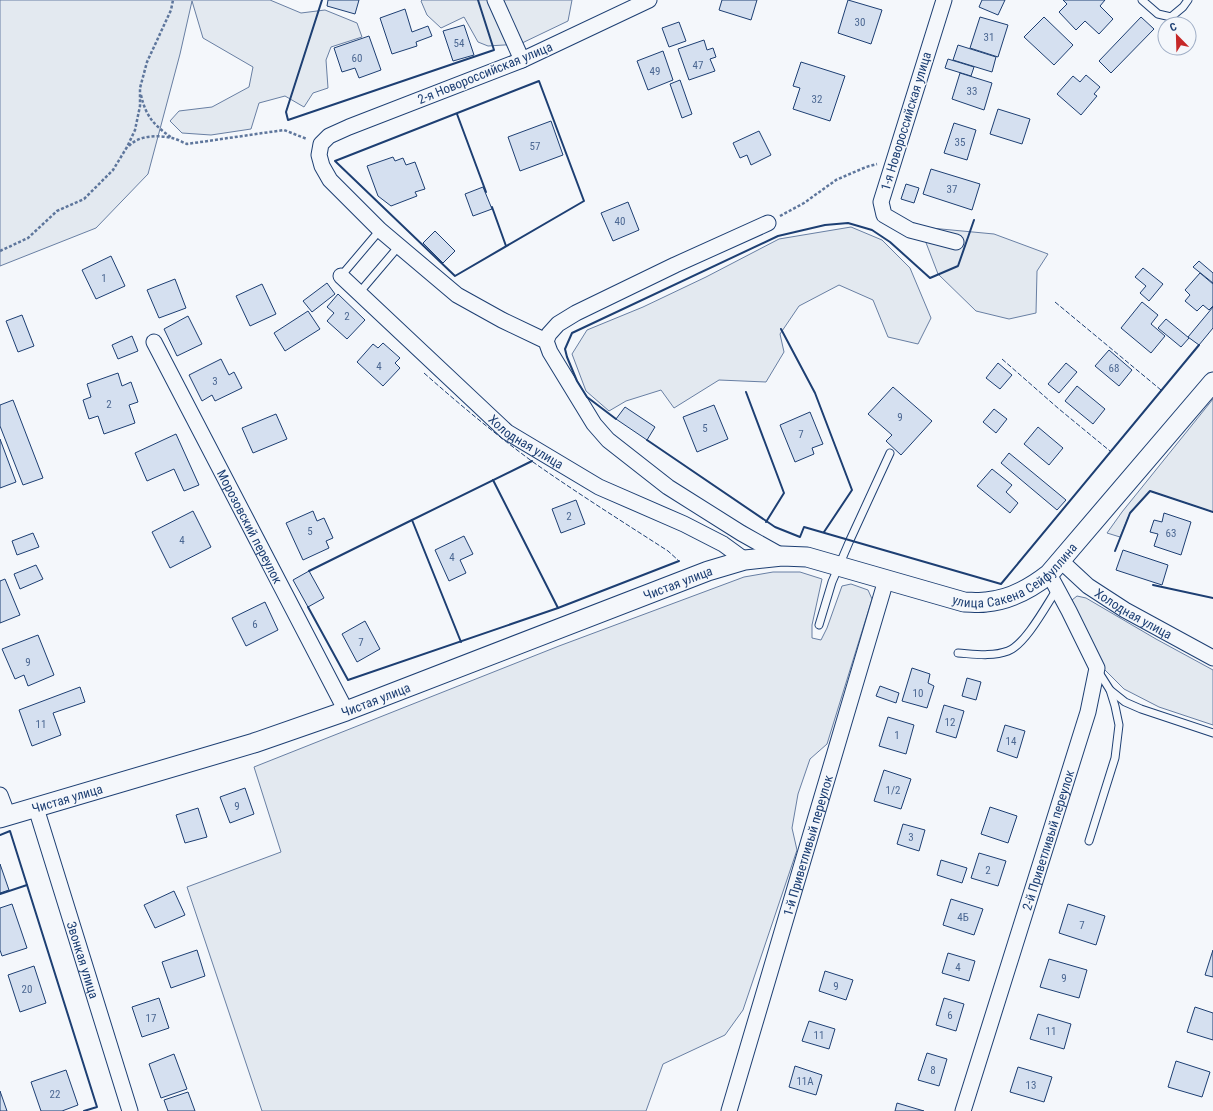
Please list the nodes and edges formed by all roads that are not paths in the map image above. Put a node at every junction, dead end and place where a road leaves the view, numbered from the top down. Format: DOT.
graph roads {
  1 [pos="495,0"];
  2 [pos="648,0"];
  3 [pos="944,0"];
  4 [pos="1142,0"];
  5 [pos="1188,0"];
  6 [pos="522,60"];
  7 [pos="768,223"];
  8 [pos="380,230"];
  9 [pos="956,242"];
  10 [pos="399,246"];
  11 [pos="341,276"];
  12 [pos="359,293"];
  13 [pos="154,342"];
  14 [pos="546,342"];
  15 [pos="1213,382"];
  16 [pos="890,453"];
  17 [pos="782,556"];
  18 [pos="745,560"];
  19 [pos="839,566"];
  20 [pos="1056,575"];
  21 [pos="886,580"];
  22 [pos="819,625"];
  23 [pos="958,653"];
  24 [pos="1213,658"];
  25 [pos="1096,668"];
  26 [pos="1110,690"];
  27 [pos="346,711"];
  28 [pos="1213,733"];
  29 [pos="0,795"];
  30 [pos="36,808"];
  31 [pos="4,817"];
  32 [pos="1089,841"];
  33 [pos="130,1111"];
  34 [pos="729,1111"];
  35 [pos="963,1111"];
  1 -- 6 [label="street"];
  2 -- 6 [label="street, 2-я Новороссийская улица"];
  3 -- 9 [label="street, 1-я Новороссийская улица"];
  4 -- 5 [label="lane"];
  6 -- 8 [label="street, 2-я Новороссийская улица"];
  7 -- 14 [label="street"];
  8 -- 10 [label="street"];
  8 -- 11 [label="lane"];
  10 -- 12 [label="lane"];
  10 -- 14 [label="street"];
  11 -- 12 [label="street, Холодная улица"];
  12 -- 18 [label="street, Холодная улица"];
  13 -- 27 [label="street, Морозовский переулок"];
  14 -- 17 [label="street"];
  15 -- 20 [label="street, улица Сакена Сейфуллина"];
  16 -- 19 [label="lane"];
  17 -- 18 [label="street, улица Сакена Сейфуллина"];
  17 -- 19 [label="street, улица Сакена Сейфуллина"];
  18 -- 27 [label="street, Чистая улица"];
  19 -- 21 [label="street, улица Сакена Сейфуллина"];
  19 -- 22 [label="lane"];
  20 -- 21 [label="street, улица Сакена Сейфуллина"];
  20 -- 23 [label="lane"];
  20 -- 24 [label="street, Холодная улица"];
  20 -- 25 [label="street"];
  21 -- 34 [label="street, 1-й Приветливый переулок"];
  25 -- 26 [label="lane"];
  25 -- 35 [label="street, 2-й Приветливый переулок"];
  26 -- 28 [label="lane"];
  26 -- 32 [label="lane"];
  27 -- 30 [label="street, Чистая улица"];
  29 -- 31 [label="street"];
  30 -- 31 [label="street, Чистая улица"];
  30 -- 33 [label="street, Звонкая улица"];
}
